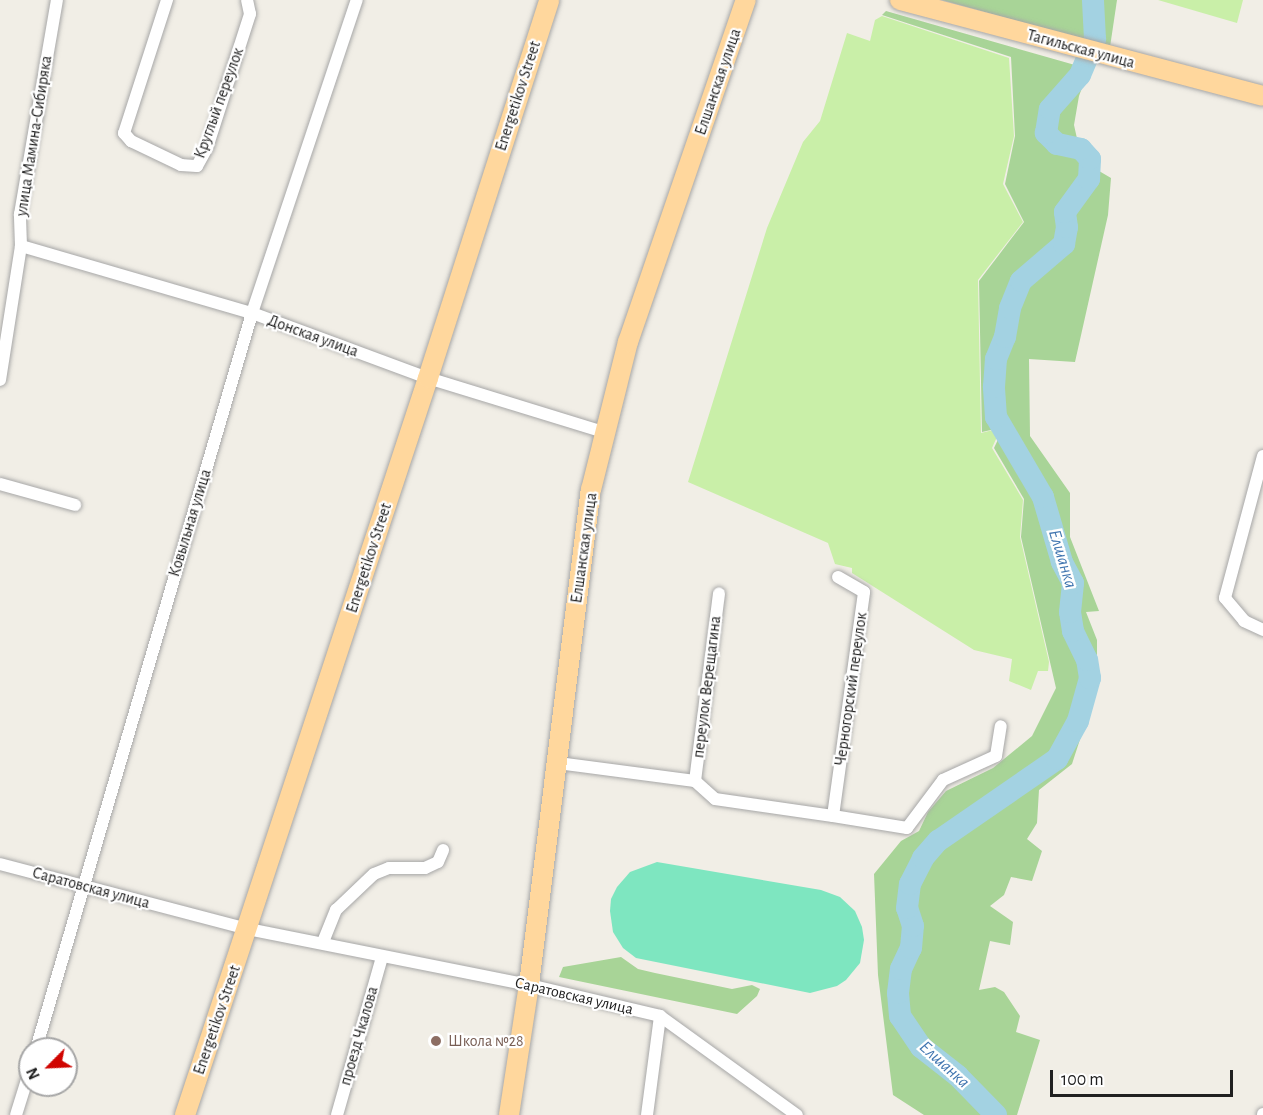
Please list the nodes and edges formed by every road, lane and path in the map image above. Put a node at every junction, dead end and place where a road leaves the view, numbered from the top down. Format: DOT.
graph roads {
  1 [pos="57,0"];
  2 [pos="167,0"];
  3 [pos="247,0"];
  4 [pos="357,0"];
  5 [pos="549,0"];
  6 [pos="746,0"];
  7 [pos="900,0"];
  8 [pos="1263,96"];
  9 [pos="21,246"];
  10 [pos="252,313"];
  11 [pos="428,378"];
  12 [pos="0,380"];
  13 [pos="604,432"];
  14 [pos="1263,456"];
  15 [pos="0,484"];
  16 [pos="75,505"];
  17 [pos="838,578"];
  18 [pos="719,594"];
  19 [pos="1263,630"];
  20 [pos="1001,726"];
  21 [pos="558,763"];
  22 [pos="694,781"];
  23 [pos="833,816"];
  24 [pos="443,849"];
  25 [pos="0,864"];
  26 [pos="82,886"];
  27 [pos="248,929"];
  28 [pos="323,942"];
  29 [pos="382,957"];
  30 [pos="529,985"];
  31 [pos="660,1016"];
  32 [pos="40,1037"];
  33 [pos="22,1097"];
  34 [pos="796,1114"];
  35 [pos="16,1115"];
  36 [pos="185,1115"];
  37 [pos="337,1115"];
  38 [pos="509,1115"];
  39 [pos="647,1115"];
  1 -- 9 [label="street, улица Мамина-Сибиряка"];
  2 -- 3 [label="street, Круглый переулок"];
  4 -- 10 [label="street, Ковыльная улица"];
  5 -- 11 [label="main road, Energetikov Street"];
  6 -- 13 [label="main road, Елшанская улица"];
  7 -- 8 [label="main road, Тагильская улица"];
  9 -- 10 [label="street, Донская улица"];
  9 -- 12 [label="street, улица Мамина-Сибиряка"];
  10 -- 11 [label="street, Донская улица"];
  10 -- 26 [label="street, Ковыльная улица"];
  11 -- 13 [label="street, Донская улица"];
  11 -- 27 [label="main road, Energetikov Street"];
  13 -- 21 [label="main road, Елшанская улица"];
  14 -- 19 [label="street"];
  15 -- 16 [label="street"];
  17 -- 23 [label="street, Черногорский переулок"];
  18 -- 22 [label="street, переулок Верещагина"];
  20 -- 23 [label="street"];
  21 -- 22 [label="street"];
  21 -- 30 [label="main road, Елшанская улица"];
  22 -- 23 [label="street"];
  24 -- 28 [label="street"];
  25 -- 26 [label="street, Саратовская улица"];
  26 -- 27 [label="street, Саратовская улица"];
  26 -- 32 [label="street, Ковыльная улица"];
  27 -- 28 [label="street, Саратовская улица"];
  27 -- 36 [label="main road, Energetikov Street"];
  28 -- 29 [label="street, Саратовская улица"];
  29 -- 30 [label="street, Саратовская улица"];
  29 -- 37 [label="street, проезд Чкалова"];
  30 -- 31 [label="street, Саратовская улица"];
  30 -- 38 [label="main road, Елшанская улица"];
  31 -- 34 [label="street, Саратовская улица"];
  31 -- 39 [label="street"];
  33 -- 35 [label="street"];
}
